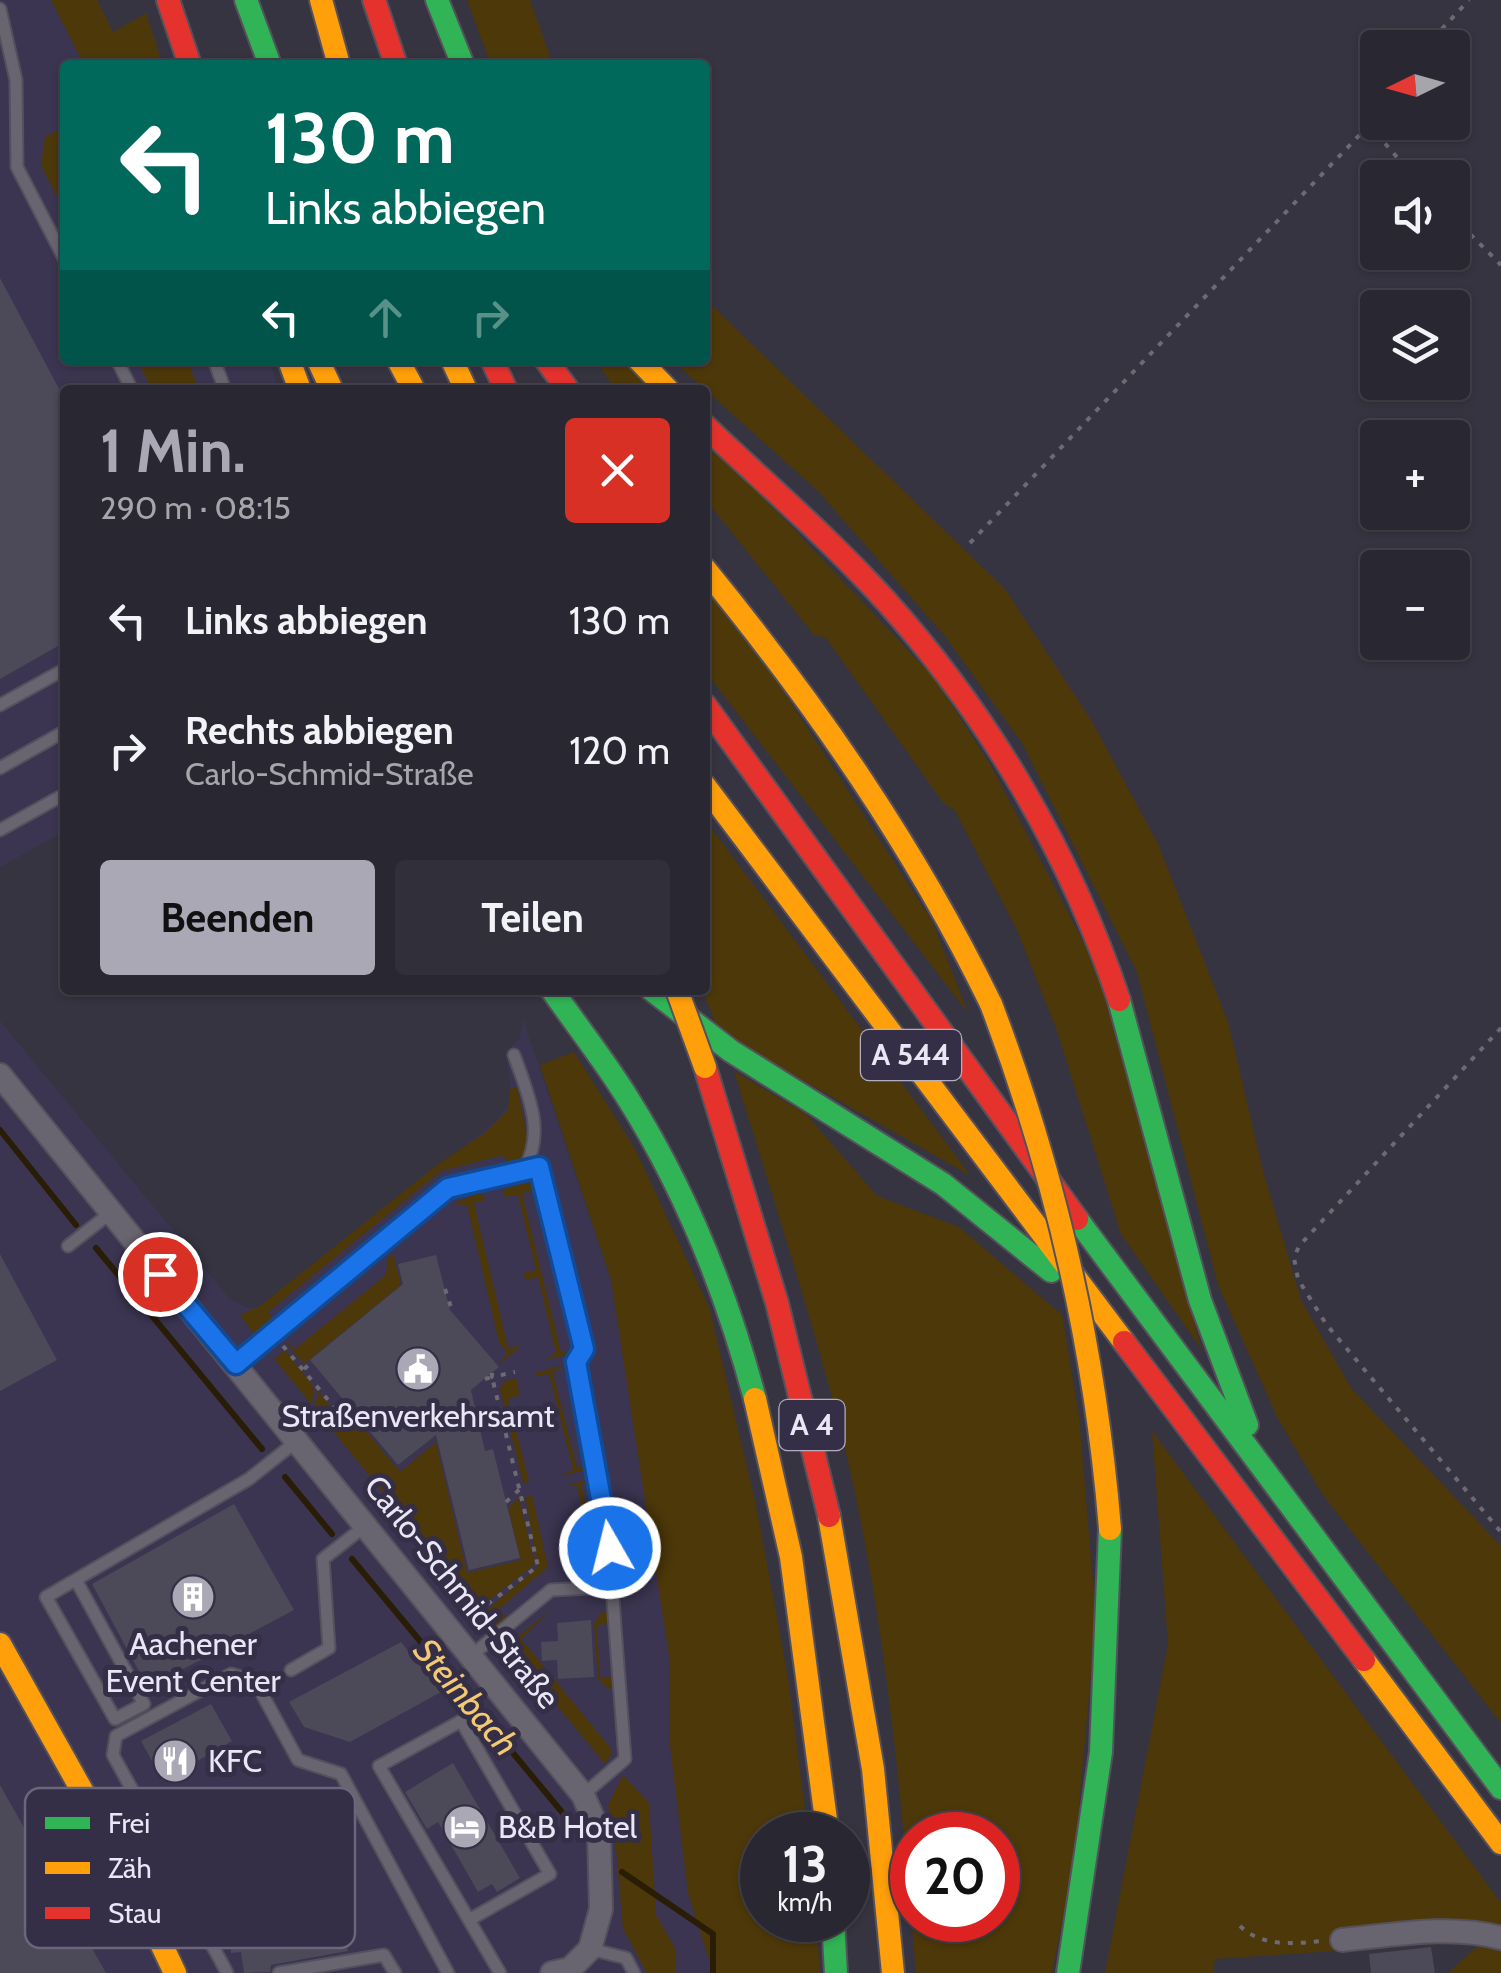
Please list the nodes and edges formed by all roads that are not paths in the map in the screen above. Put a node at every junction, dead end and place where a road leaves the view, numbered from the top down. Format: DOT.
graph roads {
  1 [pos="168,0"];
  2 [pos="232,0"];
  3 [pos="246,0"];
  4 [pos="321,0"];
  5 [pos="360,0"];
  6 [pos="374,0"];
  7 [pos="420,0"];
  8 [pos="437,0"];
  9 [pos="0,9"];
  10 [pos="188,60"];
  11 [pos="247,60"];
  12 [pos="268,60"];
  13 [pos="338,60"];
  14 [pos="376,60"];
  15 [pos="394,60"];
  16 [pos="437,60"];
  17 [pos="461,60"];
  18 [pos="60,250"];
  19 [pos="644,365"];
  20 [pos="663,385"];
  21 [pos="710,431"];
  22 [pos="710,575"];
  23 [pos="60,672"];
  24 [pos="0,705"];
  25 [pos="710,712"];
  26 [pos="60,734"];
  27 [pos="0,768"];
  28 [pos="710,793"];
  29 [pos="60,797"];
  30 [pos="0,830"];
  31 [pos="555,995"];
  32 [pos="659,995"];
  33 [pos="679,995"];
  34 [pos="514,1055"];
  35 [pos="0,1074"];
  36 [pos="524,1170"];
  37 [pos="109,1214"];
  38 [pos="68,1246"];
  39 [pos="1114,1326"];
  40 [pos="236,1364"];
  41 [pos="297,1441"];
  42 [pos="1267,1475"];
  43 [pos="364,1526"];
  44 [pos="566,1554"];
  45 [pos="76,1582"];
  46 [pos="0,1644"];
  47 [pos="472,1656"];
  48 [pos="292,1670"];
  49 [pos="81,1788"];
  50 [pos="132,1788"];
  51 [pos="349,1788"];
  52 [pos="1501,1788"];
  53 [pos="583,1795"];
  54 [pos="355,1800"];
  55 [pos="825,1812"];
  56 [pos="1501,1842"];
  57 [pos="469,1920"];
  58 [pos="1501,1938"];
  59 [pos="1342,1940"];
  60 [pos="834,1942"];
  61 [pos="162,1948"];
  62 [pos="215,1948"];
  63 [pos="590,1949"];
  64 [pos="174,1973"];
  65 [pos="228,1973"];
  66 [pos="280,1973"];
  67 [pos="395,1973"];
  68 [pos="448,1973"];
  69 [pos="500,1973"];
  70 [pos="552,1973"];
  71 [pos="634,1973"];
  72 [pos="836,1973"];
  73 [pos="893,1973"];
  74 [pos="1068,1973"];
  1 -- 10 [label="main road"];
  2 -- 11 [label="main road"];
  3 -- 12 [label="main road"];
  4 -- 13 [label="main road"];
  5 -- 14 [label="main road"];
  6 -- 15 [label="main road"];
  7 -- 16 [label="main road"];
  8 -- 17 [label="main road"];
  9 -- 18 [label="lane"];
  19 -- 20 [label="main road"];
  21 -- 42 [label="main road"];
  22 -- 74 [label="main road, bridge"];
  23 -- 24 [label="lane"];
  25 -- 42 [label="main road, A 544"];
  26 -- 27 [label="lane"];
  28 -- 39 [label="main road, A 544"];
  29 -- 30 [label="lane"];
  31 -- 55 [label="main road"];
  32 -- 39 [label="main road"];
  33 -- 73 [label="main road, A 4, bridge"];
  34 -- 36 [label="lane"];
  35 -- 37 [label="street, Carlo-Schmid-Straße"];
  36 -- 40 [label="lane"];
  36 -- 44 [label="lane"];
  37 -- 38 [label="lane"];
  37 -- 40 [label="street, Carlo-Schmid-Straße"];
  39 -- 56 [label="main road, A 544"];
  40 -- 41 [label="street, Carlo-Schmid-Straße"];
  41 -- 43 [label="street, Carlo-Schmid-Straße"];
  41 -- 45 [label="lane"];
  42 -- 52 [label="main road, A 544"];
  43 -- 47 [label="street, Carlo-Schmid-Straße"];
  43 -- 48 [label="lane"];
  45 -- 45 [label="lane"];
  46 -- 49 [label="main road"];
  47 -- 53 [label="street, Carlo-Schmid-Straße"];
  47 -- 53 [label="lane"];
  50 -- 51 [label="lane"];
  53 -- 63 [label="street, Carlo-Schmid-Straße"];
  54 -- 68 [label="lane"];
  57 -- 57 [label="lane"];
  57 -- 69 [label="lane"];
  58 -- 59 [label="street"];
  60 -- 72 [label="main road"];
  61 -- 64 [label="main road"];
  62 -- 65 [label="lane"];
  63 -- 70 [label="street"];
  63 -- 71 [label="lane"];
  66 -- 67 [label="lane"];
}
